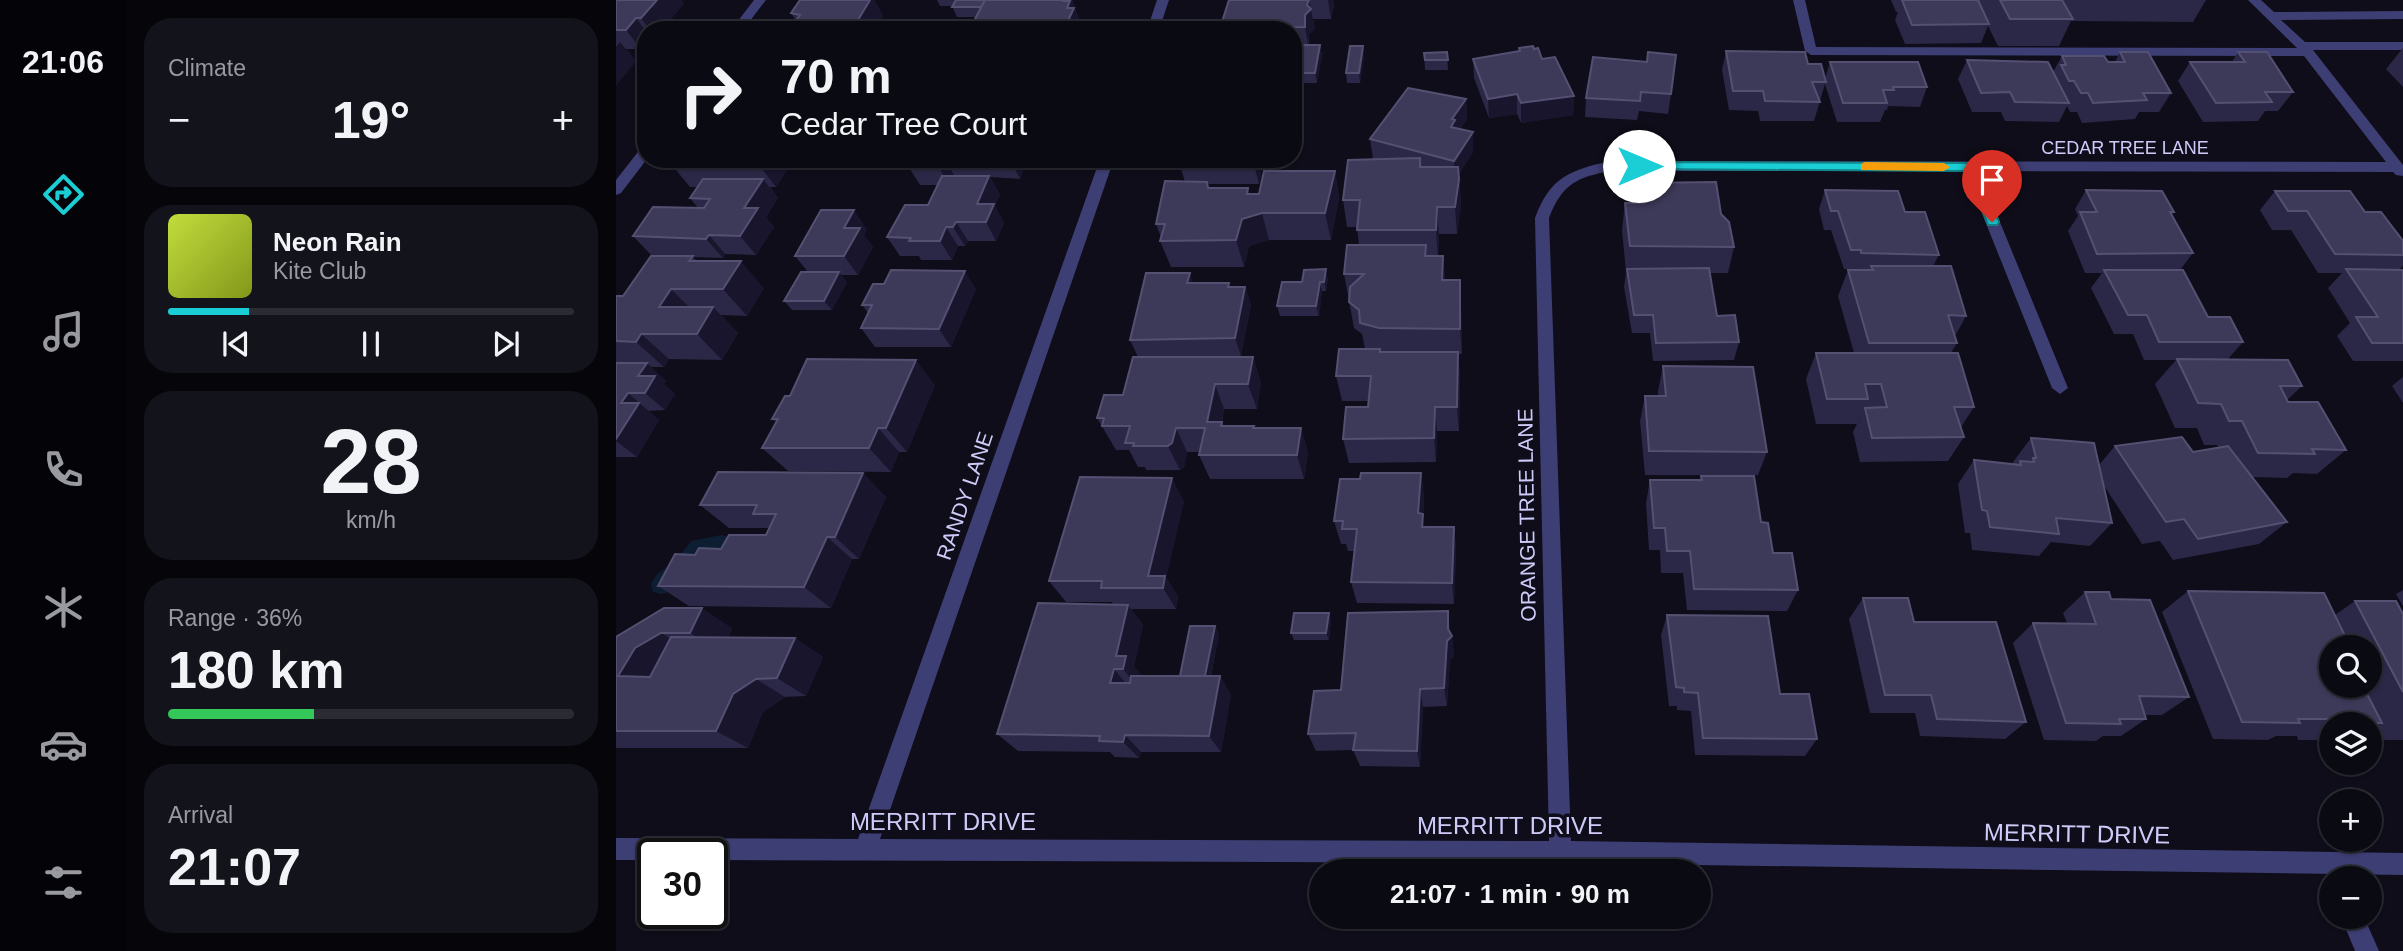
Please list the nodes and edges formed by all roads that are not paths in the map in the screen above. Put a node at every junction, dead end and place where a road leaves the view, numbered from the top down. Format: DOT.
graph roads {
  1 [pos="760,0"];
  2 [pos="1163,0"];
  3 [pos="1799,0"];
  4 [pos="2254,0"];
  5 [pos="2403,15"];
  6 [pos="2272,16"];
  7 [pos="744,21"];
  8 [pos="1156,21"];
  9 [pos="2403,46"];
  10 [pos="2305,49"];
  11 [pos="637,163"];
  12 [pos="1970,167"];
  13 [pos="1104,168"];
  14 [pos="2400,171"];
  15 [pos="1562,183"];
  16 [pos="616,190"];
  17 [pos="2060,388"];
  18 [pos="866,848"];
  19 [pos="616,849"];
  20 [pos="1560,852"];
  21 [pos="2403,864"];
  22 [pos="2382,866"];
  23 [pos="2319,872"];
  24 [pos="2357,929"];
  25 [pos="2367,951"];
  1 -- 7 [label="street"];
  2 -- 8 [label="street"];
  3 -- 10 [label="street"];
  4 -- 6 [label="street"];
  5 -- 6 [label="street"];
  6 -- 10 [label="street"];
  9 -- 10 [label="street"];
  10 -- 14 [label="street"];
  11 -- 16 [label="street"];
  12 -- 14 [label="street, CEDAR TREE LANE"];
  12 -- 15 [label="street, CEDAR TREE LANE"];
  12 -- 17 [label="street"];
  13 -- 18 [label="street, RANDY LANE"];
  15 -- 20 [label="street, ORANGE TREE LANE"];
  18 -- 19 [label="street, MERRITT DRIVE"];
  18 -- 20 [label="street, MERRITT DRIVE"];
  20 -- 23 [label="street, MERRITT DRIVE"];
  21 -- 22 [label="street, MERRITT DRIVE"];
  24 -- 25 [label="street"];
}
